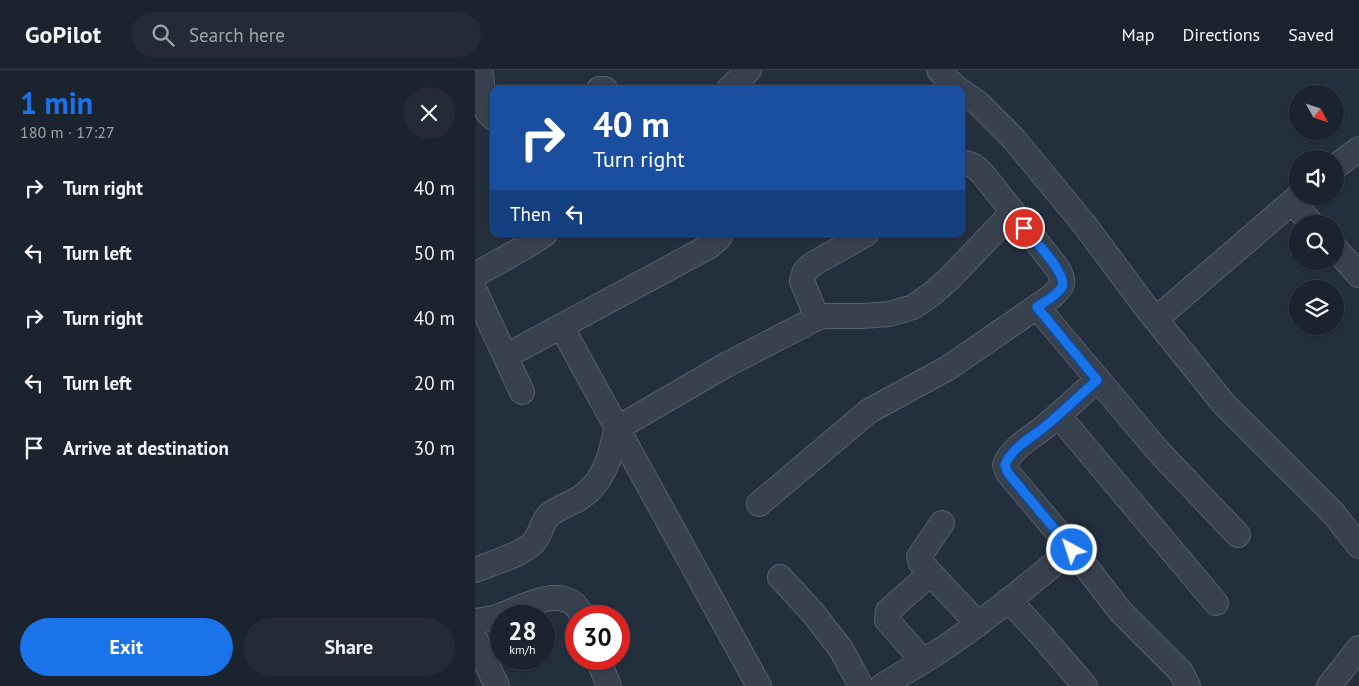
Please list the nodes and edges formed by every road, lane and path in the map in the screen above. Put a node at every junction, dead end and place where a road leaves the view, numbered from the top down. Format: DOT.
graph roads {
  1 [pos="480,70"];
  2 [pos="749,70"];
  3 [pos="939,70"];
  4 [pos="733,85"];
  5 [pos="953,85"];
  6 [pos="965,94"];
  7 [pos="490,116"];
  8 [pos="1359,149"];
  9 [pos="1344,160"];
  10 [pos="965,163"];
  11 [pos="1289,204"];
  12 [pos="1013,212"];
  13 [pos="540,237"];
  14 [pos="719,237"];
  15 [pos="861,237"];
  16 [pos="1344,258"];
  17 [pos="475,275"];
  18 [pos="1359,275"];
  19 [pos="475,291"];
  20 [pos="1037,307"];
  21 [pos="817,318"];
  22 [pos="1156,319"];
  23 [pos="561,326"];
  24 [pos="506,356"];
  25 [pos="1097,380"];
  26 [pos="523,392"];
  27 [pos="1059,415"];
  28 [pos="617,428"];
  29 [pos="759,504"];
  30 [pos="942,523"];
  31 [pos="1238,535"];
  32 [pos="1359,546"];
  33 [pos="1072,550"];
  34 [pos="475,570"];
  35 [pos="930,574"];
  36 [pos="780,577"];
  37 [pos="1009,600"];
  38 [pos="1217,603"];
  39 [pos="576,605"];
  40 [pos="475,621"];
  41 [pos="978,624"];
  42 [pos="475,638"];
  43 [pos="1359,648"];
  44 [pos="923,661"];
  45 [pos="602,670"];
  46 [pos="497,686"];
  47 [pos="609,686"];
  48 [pos="759,686"];
  49 [pos="877,686"];
  50 [pos="1085,686"];
  51 [pos="1188,686"];
  52 [pos="1329,686"];
  1 -- 7 [label="street"];
  2 -- 4 [label="street"];
  3 -- 5 [label="street"];
  6 -- 22 [label="street"];
  8 -- 9 [label="street"];
  10 -- 12 [label="street"];
  11 -- 22 [label="street"];
  12 -- 20 [label="street"];
  12 -- 21 [label="street"];
  13 -- 17 [label="street"];
  14 -- 23 [label="street"];
  15 -- 21 [label="street"];
  16 -- 18 [label="street"];
  19 -- 24 [label="street"];
  20 -- 25 [label="street"];
  20 -- 29 [label="street"];
  21 -- 28 [label="street"];
  22 -- 32 [label="street"];
  23 -- 24 [label="street"];
  23 -- 28 [label="street"];
  24 -- 26 [label="street"];
  25 -- 27 [label="street"];
  25 -- 31 [label="street"];
  27 -- 33 [label="street"];
  27 -- 38 [label="street"];
  28 -- 34 [label="street"];
  28 -- 48 [label="street"];
  30 -- 35 [label="street"];
  33 -- 37 [label="street"];
  33 -- 51 [label="street"];
  35 -- 41 [label="street"];
  35 -- 44 [label="street"];
  36 -- 49 [label="street"];
  37 -- 41 [label="street"];
  37 -- 50 [label="street"];
  39 -- 40 [label="street"];
  41 -- 44 [label="street"];
  42 -- 46 [label="street"];
  43 -- 52 [label="street"];
  44 -- 49 [label="street"];
  45 -- 47 [label="street"];
}
